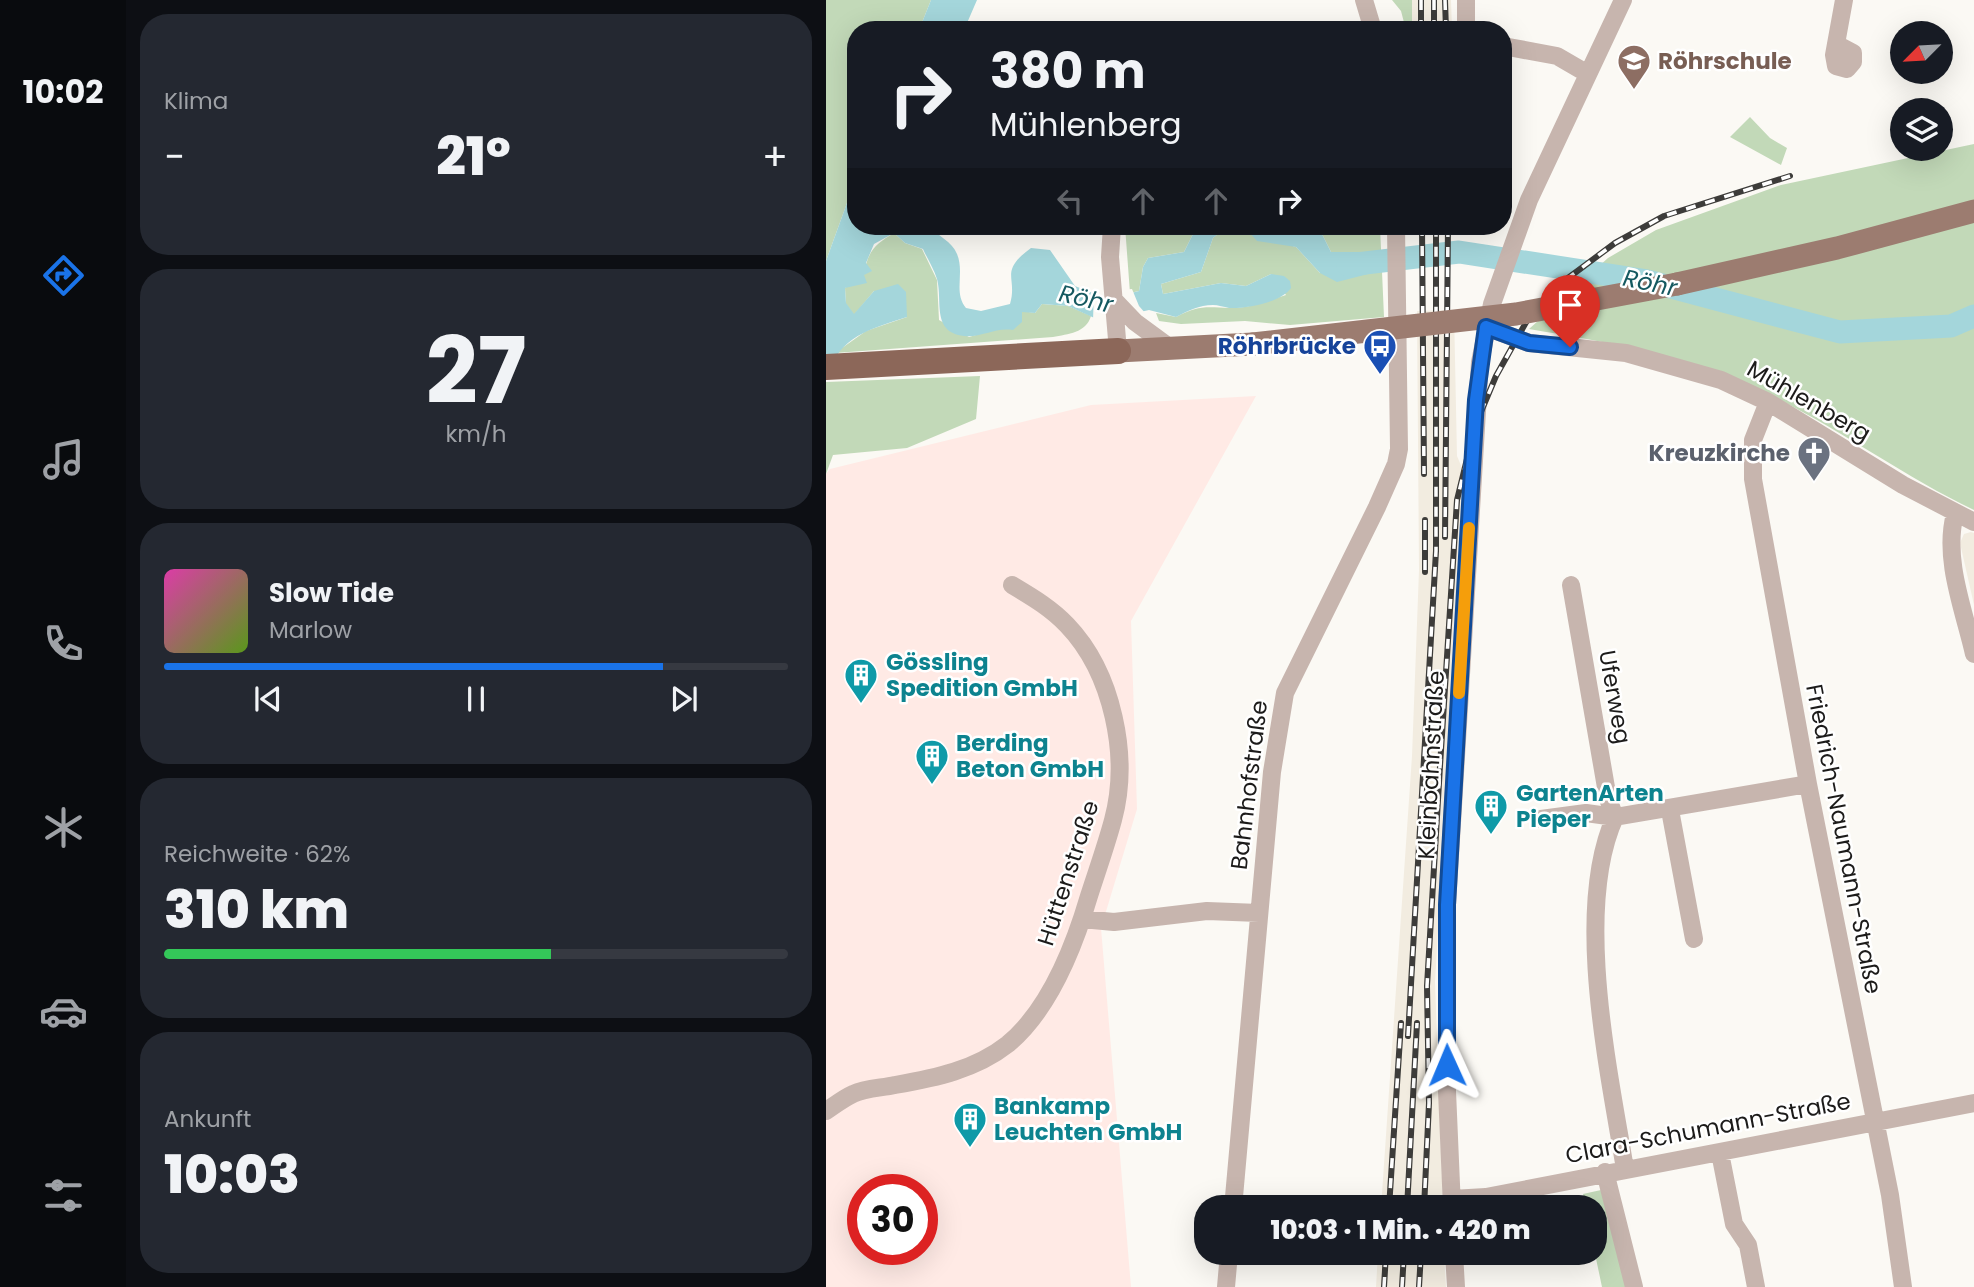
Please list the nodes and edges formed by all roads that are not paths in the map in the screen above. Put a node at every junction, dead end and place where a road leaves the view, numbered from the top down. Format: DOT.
graph roads {
  1 [pos="1364,0"];
  2 [pos="1378,0"];
  3 [pos="1466,0"];
  4 [pos="1623,0"];
  5 [pos="1844,0"];
  6 [pos="1372,21"];
  7 [pos="1376,21"];
  8 [pos="1466,21"];
  9 [pos="1836,44"];
  10 [pos="1512,48"];
  11 [pos="1588,74"];
  12 [pos="1974,211"];
  13 [pos="1111,235"];
  14 [pos="1396,235"];
  15 [pos="1114,300"];
  16 [pos="1486,327"];
  17 [pos="1169,347"];
  18 [pos="1118,351"];
  19 [pos="826,367"];
  20 [pos="1768,402"];
  21 [pos="1955,514"];
  22 [pos="1974,522"];
  23 [pos="1012,584"];
  24 [pos="1571,584"];
  25 [pos="1974,654"];
  26 [pos="1808,784"];
  27 [pos="1671,810"];
  28 [pos="1615,817"];
  29 [pos="1541,819"];
  30 [pos="1259,913"];
  31 [pos="1082,919"];
  32 [pos="1694,939"];
  33 [pos="1974,1103"];
  34 [pos="826,1111"];
  35 [pos="1873,1121"];
  36 [pos="1720,1153"];
  37 [pos="1625,1169"];
  38 [pos="1605,1172"];
  39 [pos="1234,1195"];
  40 [pos="1452,1195"];
  41 [pos="1496,1195"];
  42 [pos="1228,1265"];
  43 [pos="1455,1265"];
  44 [pos="1226,1287"];
  45 [pos="1456,1287"];
  46 [pos="1634,1287"];
  47 [pos="1756,1287"];
  48 [pos="1903,1287"];
  1 -- 6 [label="street"];
  2 -- 7 [label="street"];
  3 -- 8 [label="street"];
  4 -- 11 [label="street, Kleinbahnstraße"];
  5 -- 9 [label="street"];
  10 -- 11 [label="street"];
  11 -- 16 [label="street, Kleinbahnstraße"];
  12 -- 17 [label="main road, bridge"];
  13 -- 15 [label="street"];
  14 -- 30 [label="street, Bahnhofstraße"];
  15 -- 17 [label="street"];
  15 -- 18 [label="street"];
  16 -- 20 [label="street, Mühlenberg"];
  16 -- 40 [label="street, Kleinbahnstraße"];
  17 -- 18 [label="main road"];
  18 -- 19 [label="highway"];
  20 -- 21 [label="street, Mühlenberg"];
  20 -- 26 [label="street, Friedrich-Naumann-Straße"];
  21 -- 22 [label="street, Mühlenberg"];
  21 -- 25 [label="street"];
  23 -- 31 [label="street, Hüttenstraße"];
  24 -- 28 [label="street, Uferweg"];
  26 -- 27 [label="street"];
  26 -- 35 [label="street, Friedrich-Naumann-Straße"];
  27 -- 28 [label="street"];
  27 -- 32 [label="street"];
  28 -- 29 [label="street"];
  28 -- 37 [label="street"];
  30 -- 31 [label="street"];
  30 -- 39 [label="street, Bahnhofstraße"];
  31 -- 34 [label="street, Hüttenstraße"];
  33 -- 35 [label="street, Clara-Schumann-Straße"];
  35 -- 36 [label="street, Clara-Schumann-Straße"];
  35 -- 48 [label="street, Friedrich-Naumann-Straße"];
  36 -- 37 [label="street, Clara-Schumann-Straße"];
  36 -- 47 [label="street"];
  37 -- 38 [label="street, Clara-Schumann-Straße"];
  38 -- 41 [label="street, Clara-Schumann-Straße"];
  38 -- 46 [label="street"];
  42 -- 44 [label="street"];
  43 -- 45 [label="street"];
}
